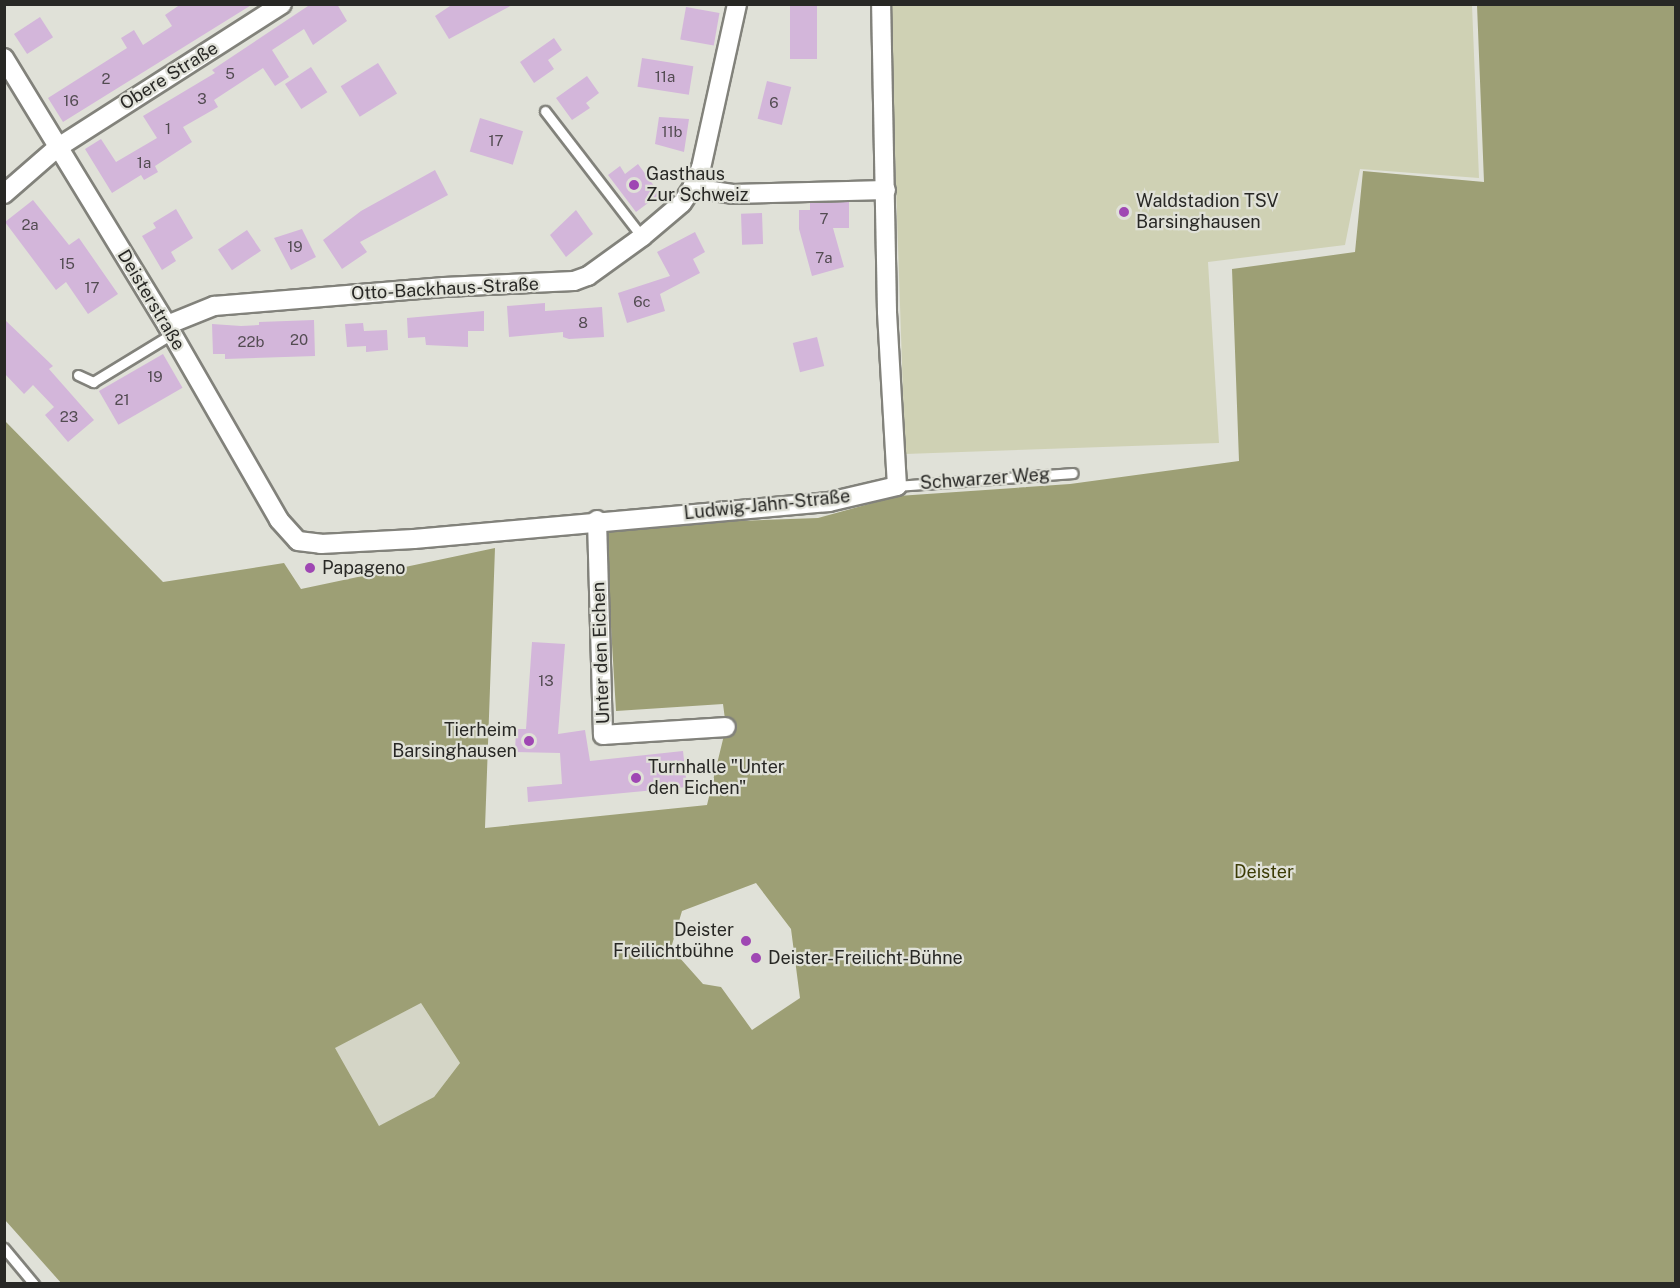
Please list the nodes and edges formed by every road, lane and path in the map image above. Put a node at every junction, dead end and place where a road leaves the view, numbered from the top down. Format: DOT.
graph roads {
  1 [pos="282,4"];
  2 [pos="736,4"];
  3 [pos="881,4"];
  4 [pos="4,58"];
  5 [pos="545,111"];
  6 [pos="57,148"];
  7 [pos="693,188"];
  8 [pos="886,190"];
  9 [pos="4,194"];
  10 [pos="642,237"];
  11 [pos="170,330"];
  12 [pos="78,375"];
  13 [pos="1073,473"];
  14 [pos="897,486"];
  15 [pos="597,520"];
  16 [pos="298,541"];
  17 [pos="726,728"];
  18 [pos="4,1248"];
  19 [pos="34,1284"];
  1 -- 6 [label="street, Obere Straße"];
  2 -- 7 [label="street, Otto-Backhaus-Straße"];
  3 -- 8 [label="street"];
  4 -- 6 [label="street, Deisterstraße"];
  5 -- 10 [label="lane"];
  6 -- 9 [label="street, Obere Straße"];
  6 -- 11 [label="street, Deisterstraße"];
  7 -- 8 [label="street"];
  7 -- 10 [label="street, Otto-Backhaus-Straße"];
  8 -- 14 [label="street"];
  10 -- 11 [label="street, Otto-Backhaus-Straße"];
  11 -- 12 [label="lane"];
  11 -- 16 [label="street, Deisterstraße"];
  13 -- 14 [label="lane, Schwarzer Weg"];
  14 -- 15 [label="street, Ludwig-Jahn-Straße"];
  15 -- 16 [label="street, Ludwig-Jahn-Straße"];
  15 -- 17 [label="street, Unter den Eichen"];
  18 -- 19 [label="lane"];
}
